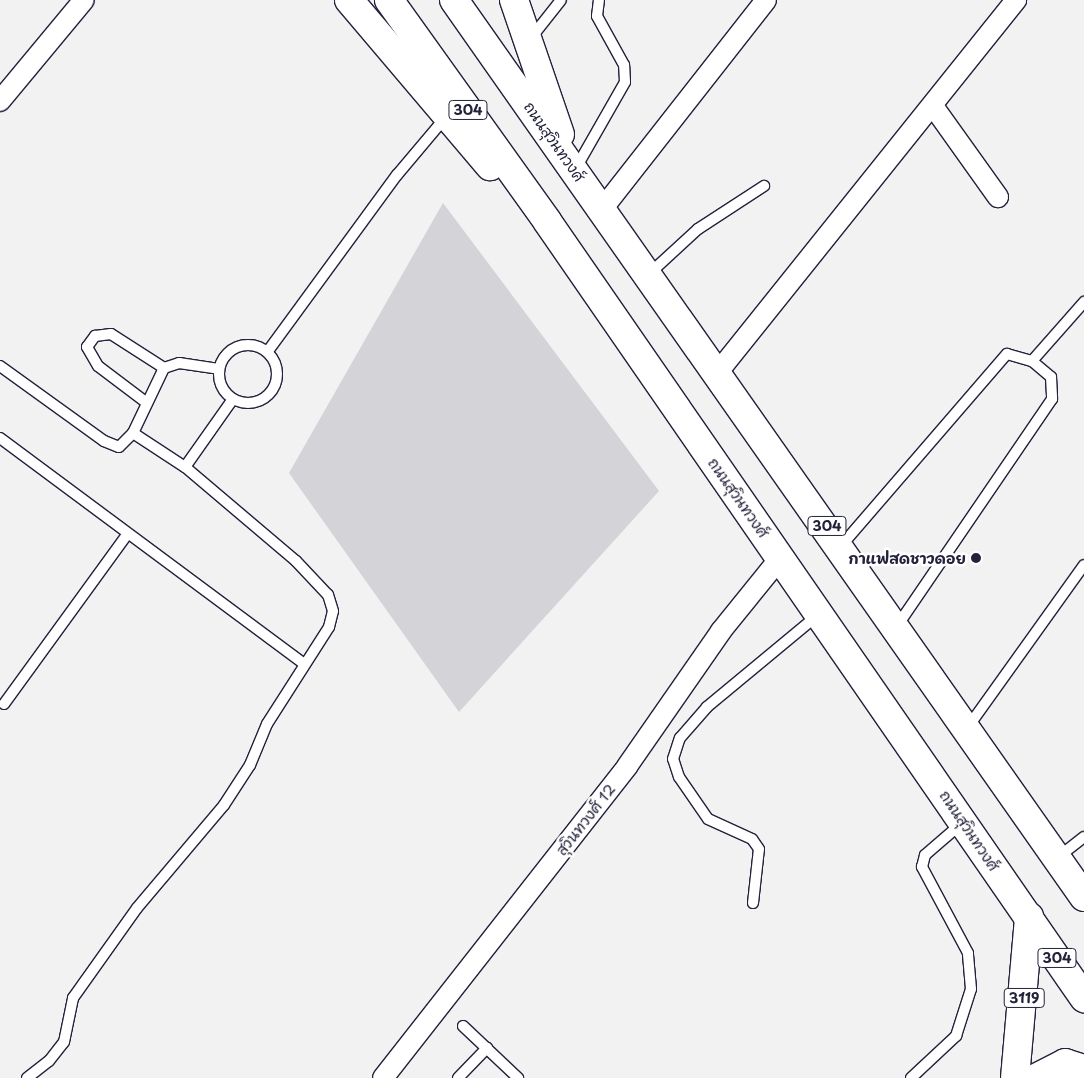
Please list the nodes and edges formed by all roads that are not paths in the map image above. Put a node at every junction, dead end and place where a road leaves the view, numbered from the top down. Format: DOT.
graph roads {
  1 [pos="84,0"];
  2 [pos="349,0"];
  3 [pos="389,0"];
  4 [pos="454,0"];
  5 [pos="514,0"];
  6 [pos="561,0"];
  7 [pos="599,0"];
  8 [pos="766,0"];
  9 [pos="1016,0"];
  10 [pos="531,39"];
  11 [pos="0,101"];
  12 [pos="932,106"];
  13 [pos="445,118"];
  14 [pos="571,163"];
  15 [pos="764,186"];
  16 [pos="998,197"];
  17 [pos="603,208"];
  18 [pos="547,221"];
  19 [pos="649,274"];
  20 [pos="1084,302"];
  21 [pos="268,352"];
  22 [pos="1032,361"];
  23 [pos="0,366"];
  24 [pos="164,368"];
  25 [pos="219,369"];
  26 [pos="718,372"];
  27 [pos="233,399"];
  28 [pos="147,403"];
  29 [pos="133,434"];
  30 [pos="0,438"];
  31 [pos="185,467"];
  32 [pos="127,534"];
  33 [pos="841,546"];
  34 [pos="781,557"];
  35 [pos="1084,565"];
  36 [pos="820,614"];
  37 [pos="897,626"];
  38 [pos="304,664"];
  39 [pos="4,704"];
  40 [pos="968,727"];
  41 [pos="964,821"];
  42 [pos="1084,837"];
  43 [pos="1057,858"];
  44 [pos="1084,897"];
  45 [pos="753,903"];
  46 [pos="1029,917"];
  47 [pos="1084,998"];
  48 [pos="463,1026"];
  49 [pos="487,1048"];
  50 [pos="1084,1069"];
  51 [pos="27,1078"];
  52 [pos="383,1078"];
  53 [pos="458,1078"];
  54 [pos="518,1078"];
  55 [pos="911,1078"];
  56 [pos="1015,1078"];
  57 [pos="1036,1078"];
  1 -- 11 [label="street"];
  2 -- 13 [label="main road"];
  3 -- 18 [label="main road, ถนนสุวินทวงศ์ / 304"];
  4 -- 14 [label="main road, ถนนสุวินทวงศ์ / 304"];
  5 -- 10 [label="main road"];
  6 -- 10 [label="lane"];
  7 -- 14 [label="lane"];
  8 -- 17 [label="street"];
  9 -- 12 [label="street"];
  10 -- 14 [label="main road"];
  12 -- 16 [label="street"];
  12 -- 26 [label="street"];
  13 -- 18 [label="main road"];
  13 -- 21 [label="lane"];
  14 -- 17 [label="main road, ถนนสุวินทวงศ์ / 304"];
  15 -- 19 [label="lane"];
  17 -- 19 [label="main road, ถนนสุวินทวงศ์ / 304"];
  18 -- 34 [label="main road, ถนนสุวินทวงศ์ / 304"];
  19 -- 26 [label="main road, ถนนสุวินทวงศ์ / 304"];
  20 -- 22 [label="lane"];
  21 -- 25 [label="lane"];
  21 -- 27 [label="lane"];
  22 -- 33 [label="lane"];
  22 -- 37 [label="lane"];
  23 -- 29 [label="lane"];
  24 -- 25 [label="lane"];
  24 -- 28 [label="lane"];
  24 -- 28 [label="lane"];
  25 -- 27 [label="lane"];
  26 -- 33 [label="main road, ถนนสุวินทวงศ์ / 304"];
  27 -- 31 [label="lane"];
  28 -- 29 [label="lane"];
  29 -- 31 [label="lane"];
  30 -- 32 [label="lane"];
  31 -- 38 [label="lane"];
  32 -- 38 [label="lane"];
  32 -- 39 [label="lane"];
  33 -- 37 [label="main road, ถนนสุวินทวงศ์ / 304"];
  34 -- 36 [label="main road, ถนนสุวินทวงศ์ / 304"];
  34 -- 52 [label="street, สุวินทวงศ์ 12"];
  35 -- 40 [label="lane"];
  36 -- 41 [label="main road, ถนนสุวินทวงศ์ / 304"];
  36 -- 45 [label="lane"];
  37 -- 40 [label="main road, ถนนสุวินทวงศ์ / 304"];
  38 -- 51 [label="lane"];
  40 -- 43 [label="main road, ถนนสุวินทวงศ์ / 304"];
  41 -- 46 [label="main road, ถนนสุวินทวงศ์ / 304"];
  41 -- 55 [label="lane"];
  42 -- 43 [label="lane"];
  43 -- 44 [label="main road, ถนนสุวินทวงศ์ / 304"];
  46 -- 47 [label="main road, ถนนสุวินทวงศ์ / 304"];
  46 -- 56 [label="main road, 3119"];
  48 -- 49 [label="lane"];
  49 -- 53 [label="lane"];
  49 -- 54 [label="lane"];
  50 -- 57 [label="main road"];
}
